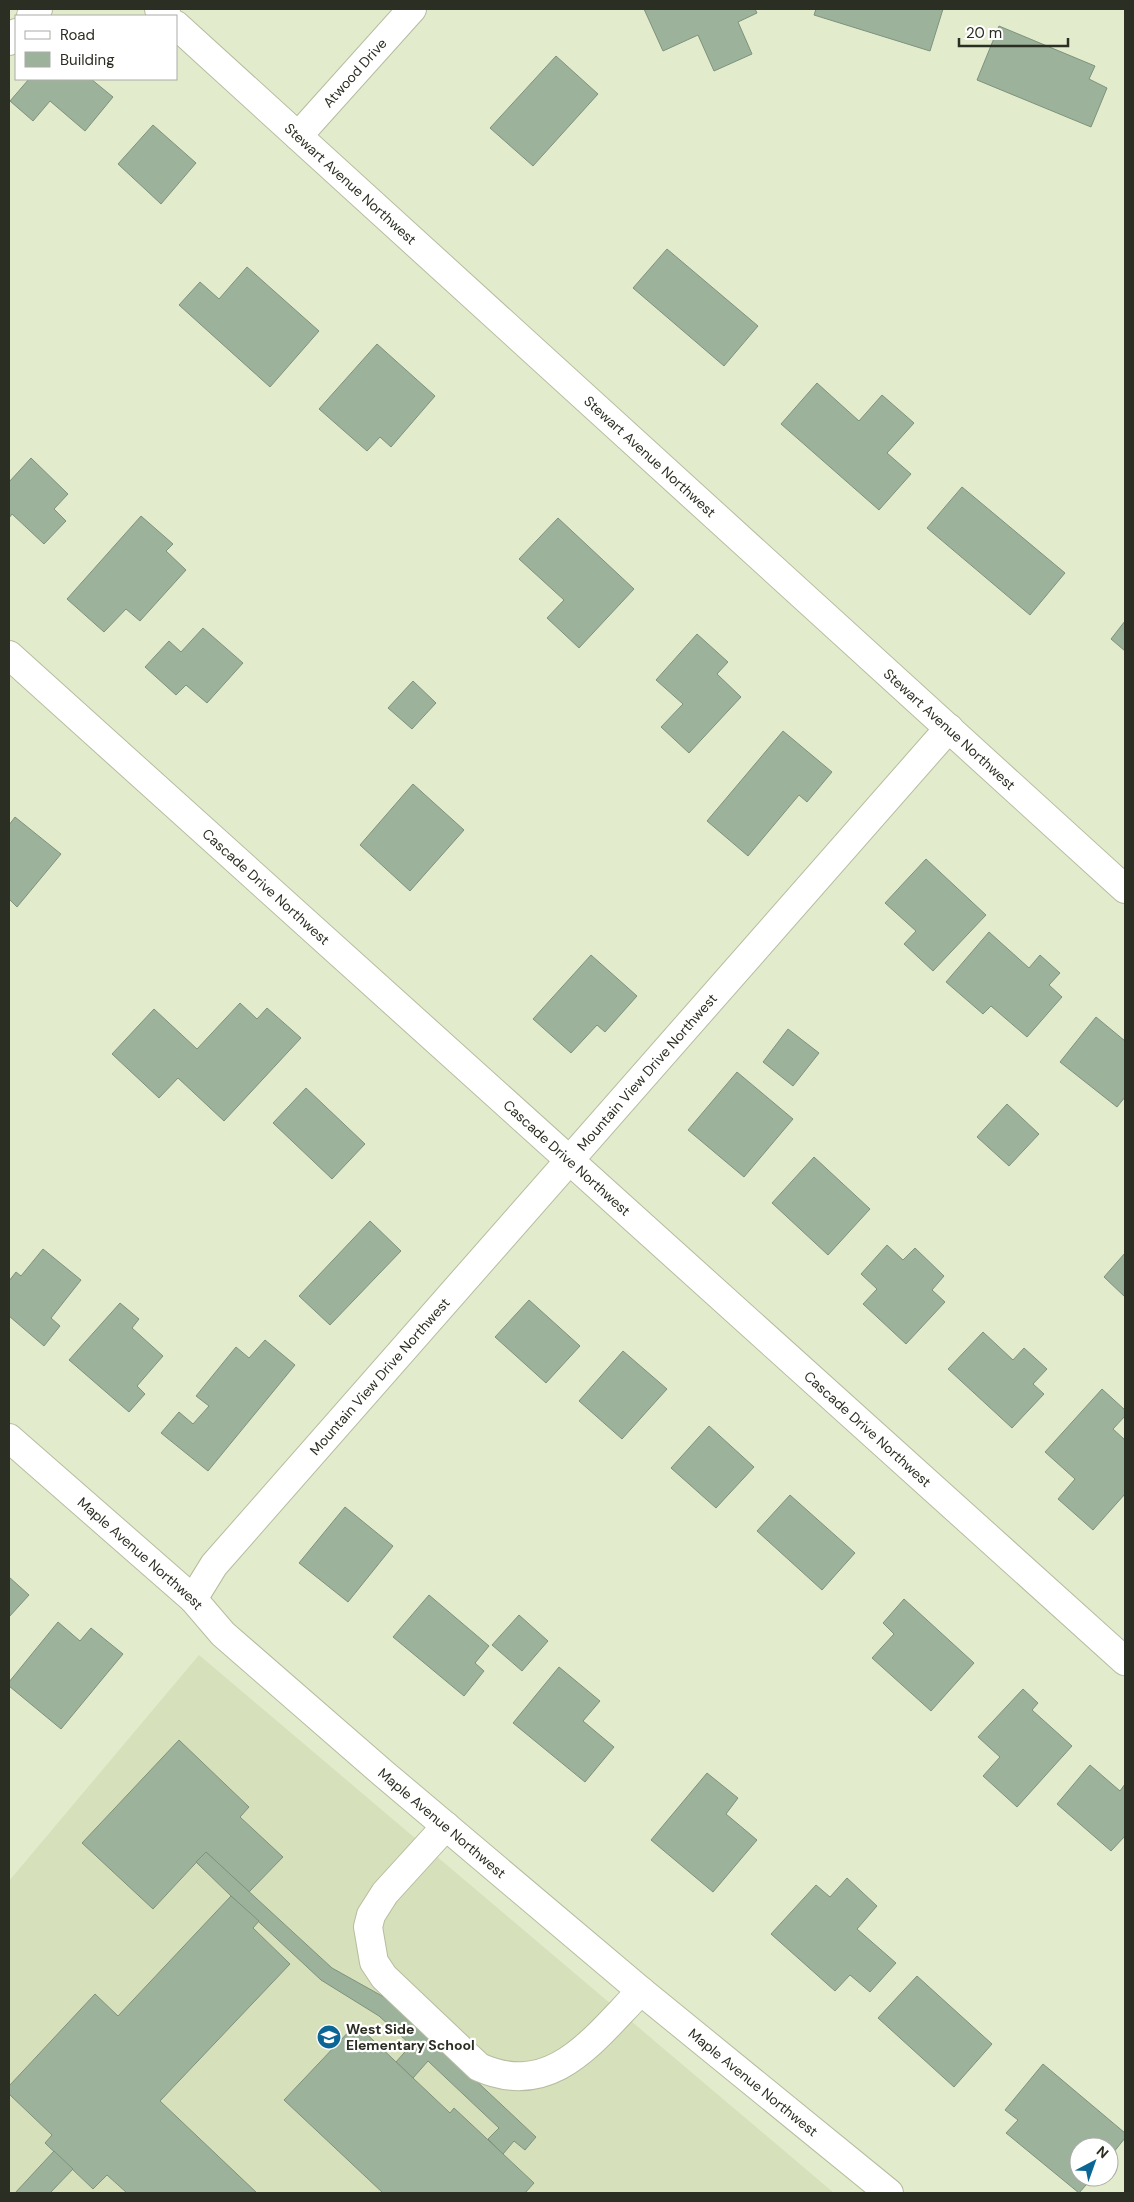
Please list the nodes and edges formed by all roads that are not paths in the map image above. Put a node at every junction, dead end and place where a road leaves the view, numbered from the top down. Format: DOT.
graph roads {
  1 [pos="412,9"];
  2 [pos="178,27"];
  3 [pos="298,136"];
  4 [pos="9,655"];
  5 [pos="949,728"];
  6 [pos="1125,889"];
  7 [pos="568,1161"];
  8 [pos="9,1438"];
  9 [pos="193,1600"];
  10 [pos="1125,1660"];
  11 [pos="446,1826"];
  12 [pos="641,1991"];
  13 [pos="889,2193"];
  1 -- 3 [label="street, Atwood Drive"];
  2 -- 3 [label="street, Stewart Avenue Northwest"];
  3 -- 5 [label="street, Stewart Avenue Northwest"];
  4 -- 7 [label="street, Cascade Drive Northwest"];
  5 -- 6 [label="street, Stewart Avenue Northwest"];
  5 -- 7 [label="street, Mountain View Drive Northwest"];
  7 -- 9 [label="street, Mountain View Drive Northwest"];
  7 -- 10 [label="street, Cascade Drive Northwest"];
  8 -- 9 [label="street, Maple Avenue Northwest"];
  9 -- 11 [label="street, Maple Avenue Northwest"];
  11 -- 12 [label="street, Maple Avenue Northwest"];
  11 -- 12 [label="street"];
  12 -- 13 [label="street, Maple Avenue Northwest"];
}
